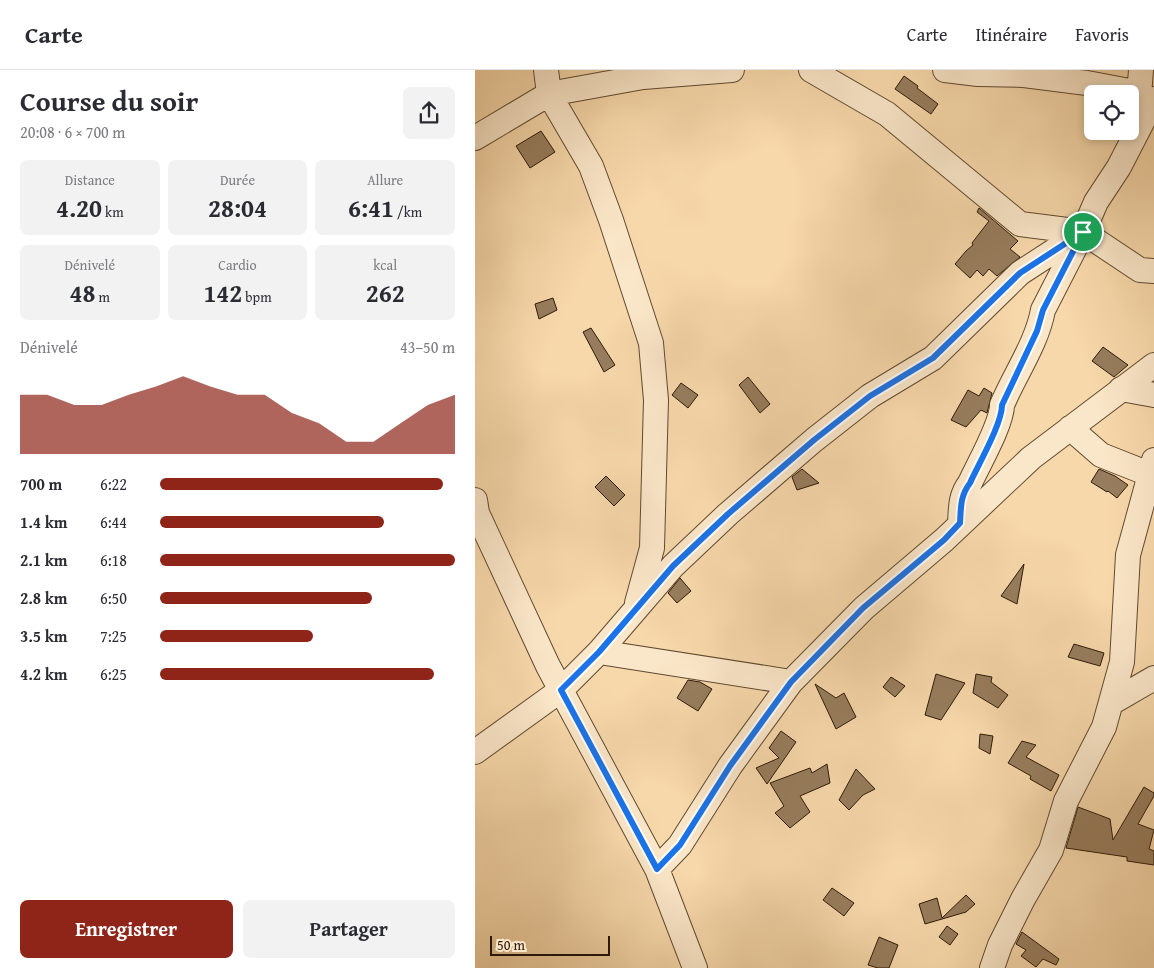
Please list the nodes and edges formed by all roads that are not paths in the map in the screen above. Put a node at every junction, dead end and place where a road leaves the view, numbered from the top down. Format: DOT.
graph roads {
  1 [pos="546,70"];
  2 [pos="732,70"];
  3 [pos="811,70"];
  4 [pos="945,70"];
  5 [pos="1141,70"];
  6 [pos="549,94"];
  7 [pos="1147,96"];
  8 [pos="475,138"];
  9 [pos="1083,232"];
  10 [pos="1154,271"];
  11 [pos="1154,365"];
  12 [pos="1121,389"];
  13 [pos="1154,395"];
  14 [pos="1070,428"];
  15 [pos="1153,470"];
  16 [pos="475,500"];
  17 [pos="960,523"];
  18 [pos="635,610"];
  19 [pos="599,652"];
  20 [pos="1154,678"];
  21 [pos="791,682"];
  22 [pos="561,690"];
  23 [pos="1111,702"];
  24 [pos="475,752"];
  25 [pos="657,869"];
  26 [pos="695,968"];
  27 [pos="993,968"];
  1 -- 6 [label="street"];
  2 -- 6 [label="street"];
  3 -- 9 [label="street"];
  4 -- 7 [label="street"];
  5 -- 7 [label="street"];
  6 -- 8 [label="street"];
  6 -- 18 [label="street"];
  7 -- 9 [label="street"];
  9 -- 10 [label="street"];
  9 -- 17 [label="street"];
  9 -- 18 [label="street"];
  11 -- 12 [label="street"];
  12 -- 13 [label="street"];
  12 -- 14 [label="street"];
  14 -- 15 [label="street"];
  14 -- 17 [label="street"];
  15 -- 23 [label="street"];
  16 -- 22 [label="street"];
  17 -- 21 [label="street"];
  18 -- 19 [label="street"];
  19 -- 21 [label="street"];
  19 -- 22 [label="street"];
  20 -- 23 [label="street"];
  21 -- 25 [label="street"];
  22 -- 24 [label="street"];
  22 -- 25 [label="street"];
  23 -- 27 [label="street"];
  25 -- 26 [label="street"];
}
